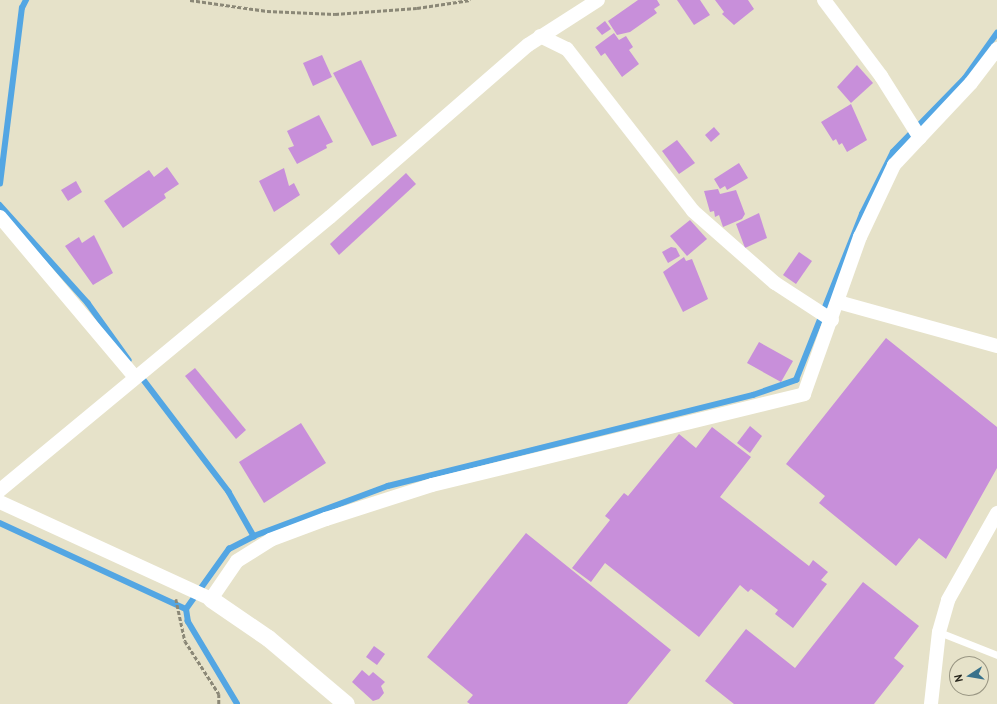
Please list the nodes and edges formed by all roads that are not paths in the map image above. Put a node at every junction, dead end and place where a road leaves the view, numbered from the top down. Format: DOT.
graph roads {
  1 [pos="598,0"];
  2 [pos="824,0"];
  3 [pos="540,36"];
  4 [pos="997,49"];
  5 [pos="920,138"];
  6 [pos="0,217"];
  7 [pos="838,302"];
  8 [pos="832,320"];
  9 [pos="997,346"];
  10 [pos="134,376"];
  11 [pos="0,490"];
  12 [pos="0,502"];
  13 [pos="997,513"];
  14 [pos="211,599"];
  15 [pos="939,632"];
  16 [pos="997,655"];
  17 [pos="346,704"];
  18 [pos="930,704"];
  1 -- 3 [label="street"];
  2 -- 5 [label="street"];
  3 -- 8 [label="street"];
  3 -- 10 [label="street"];
  4 -- 5 [label="street"];
  5 -- 7 [label="street"];
  6 -- 10 [label="street"];
  7 -- 8 [label="street"];
  7 -- 9 [label="street"];
  8 -- 14 [label="street"];
  10 -- 11 [label="street"];
  12 -- 14 [label="street"];
  13 -- 15 [label="street"];
  14 -- 17 [label="street"];
  15 -- 16 [label="lane"];
  15 -- 18 [label="street"];
}
